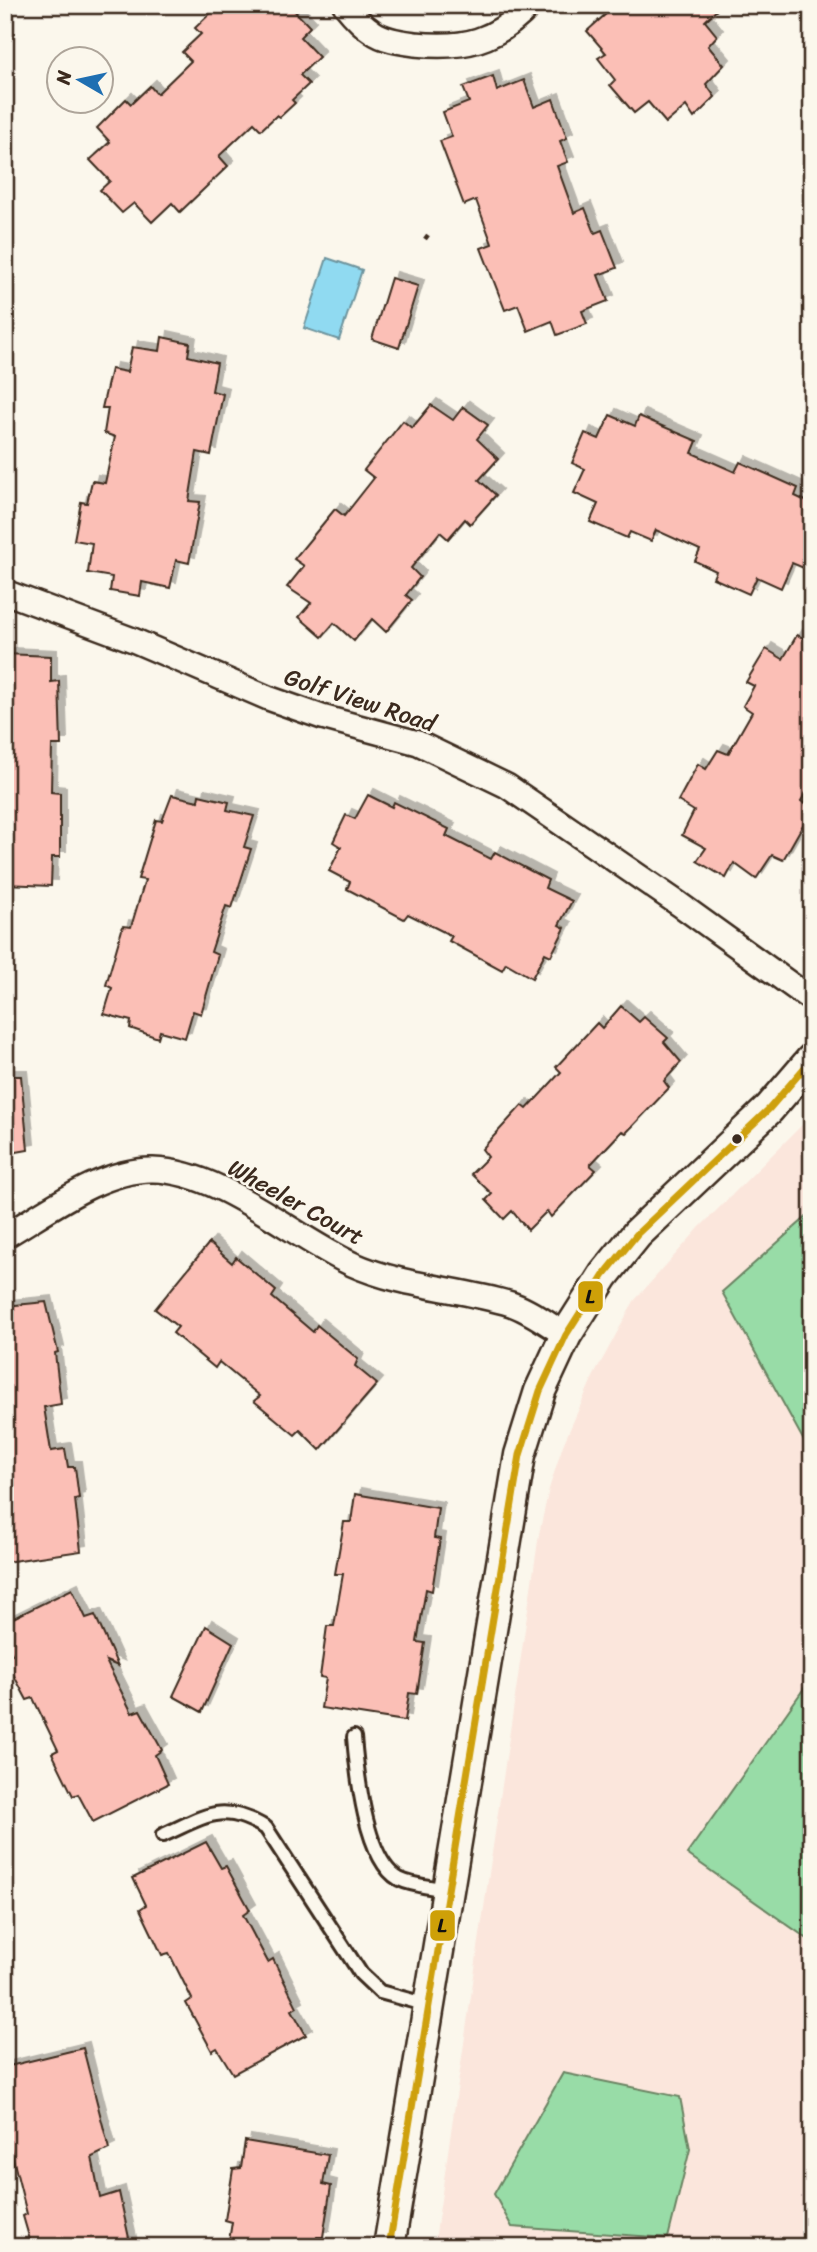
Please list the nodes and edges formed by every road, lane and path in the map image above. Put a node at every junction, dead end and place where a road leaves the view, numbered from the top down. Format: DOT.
graph roads {
  1 [pos="345,5"];
  2 [pos="530,5"];
  3 [pos="431,231"];
  4 [pos="425,239"];
  5 [pos="5,592"];
  6 [pos="812,1000"];
  7 [pos="812,1059"];
  8 [pos="5,1236"];
  9 [pos="566,1335"];
  10 [pos="354,1737"];
  11 [pos="163,1835"];
  12 [pos="447,1890"];
  13 [pos="428,2005"];
  14 [pos="389,2247"];
  1 -- 2 [label="street"];
  3 -- 4 [label="path"];
  5 -- 6 [label="street, Golf View Road"];
  7 -- 9 [label="street"];
  8 -- 9 [label="street, Wheeler Court"];
  9 -- 12 [label="street"];
  10 -- 12 [label="lane"];
  11 -- 13 [label="lane"];
  12 -- 13 [label="street"];
  13 -- 14 [label="street"];
}
